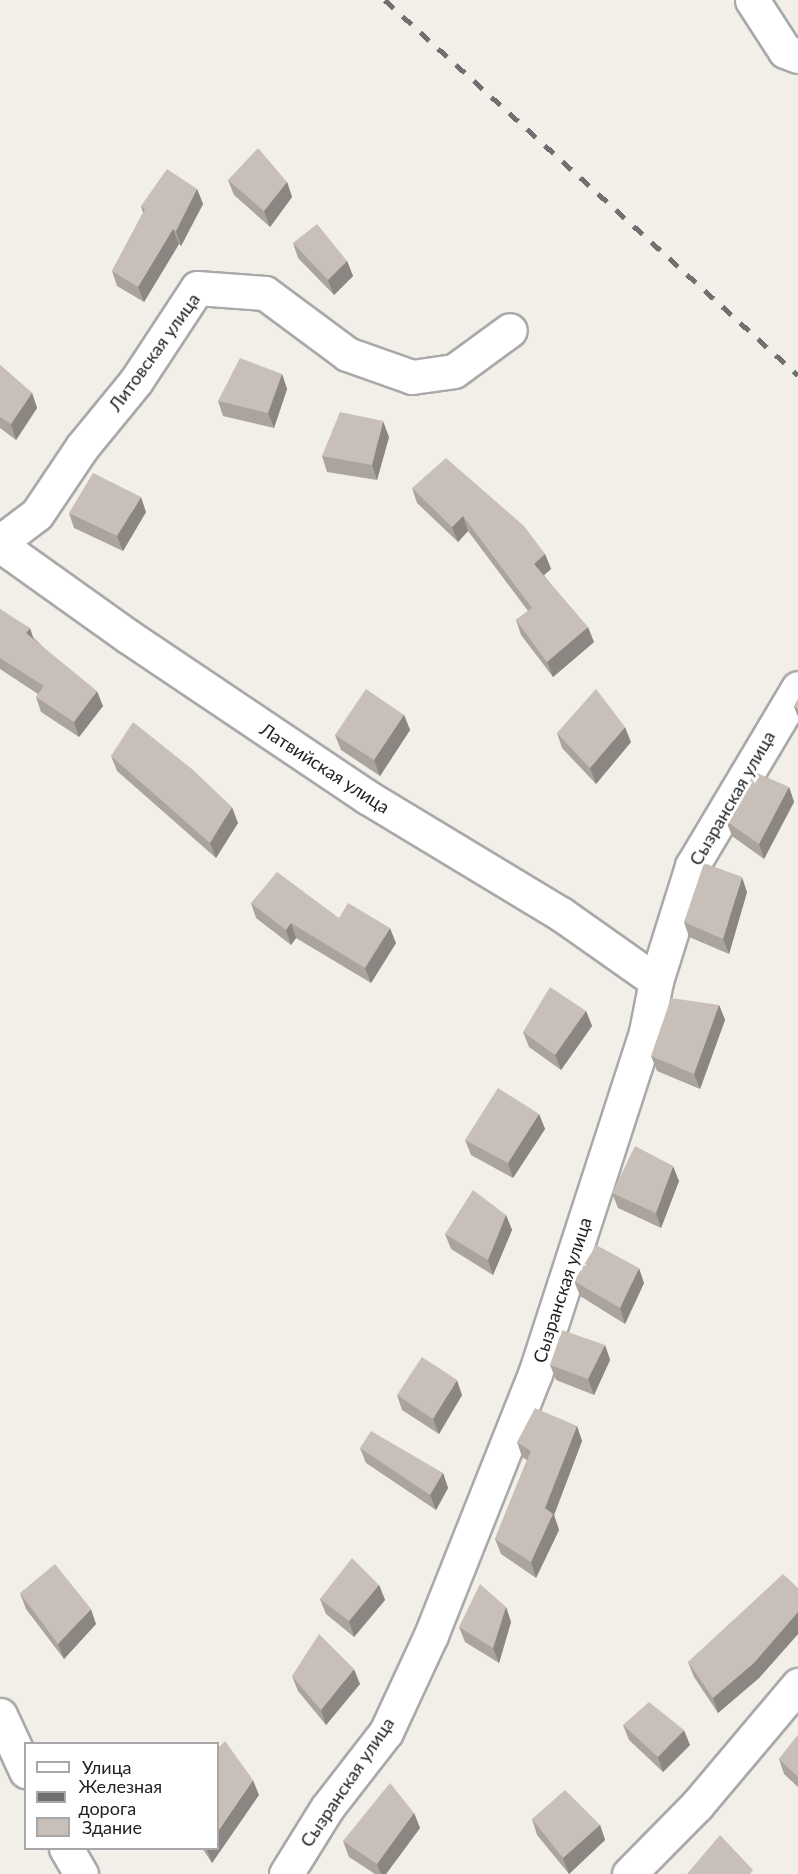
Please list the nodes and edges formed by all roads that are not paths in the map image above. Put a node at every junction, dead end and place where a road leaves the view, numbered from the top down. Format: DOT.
graph roads {
  1 [pos="752,0"];
  2 [pos="798,56"];
  3 [pos="510,330"];
  4 [pos="0,543"];
  5 [pos="798,688"];
  6 [pos="656,981"];
  7 [pos="798,1684"];
  8 [pos="0,1715"];
  9 [pos="24,1767"];
  10 [pos="67,1850"];
  11 [pos="81,1874"];
  12 [pos="286,1874"];
  13 [pos="629,1874"];
  1 -- 2 [label="street"];
  3 -- 4 [label="street, Литовская улица"];
  4 -- 6 [label="street, Латвийская улица"];
  5 -- 6 [label="street, Сызранская улица"];
  6 -- 12 [label="street, Сызранская улица"];
  7 -- 13 [label="street"];
  8 -- 9 [label="street"];
  10 -- 11 [label="street"];
}
